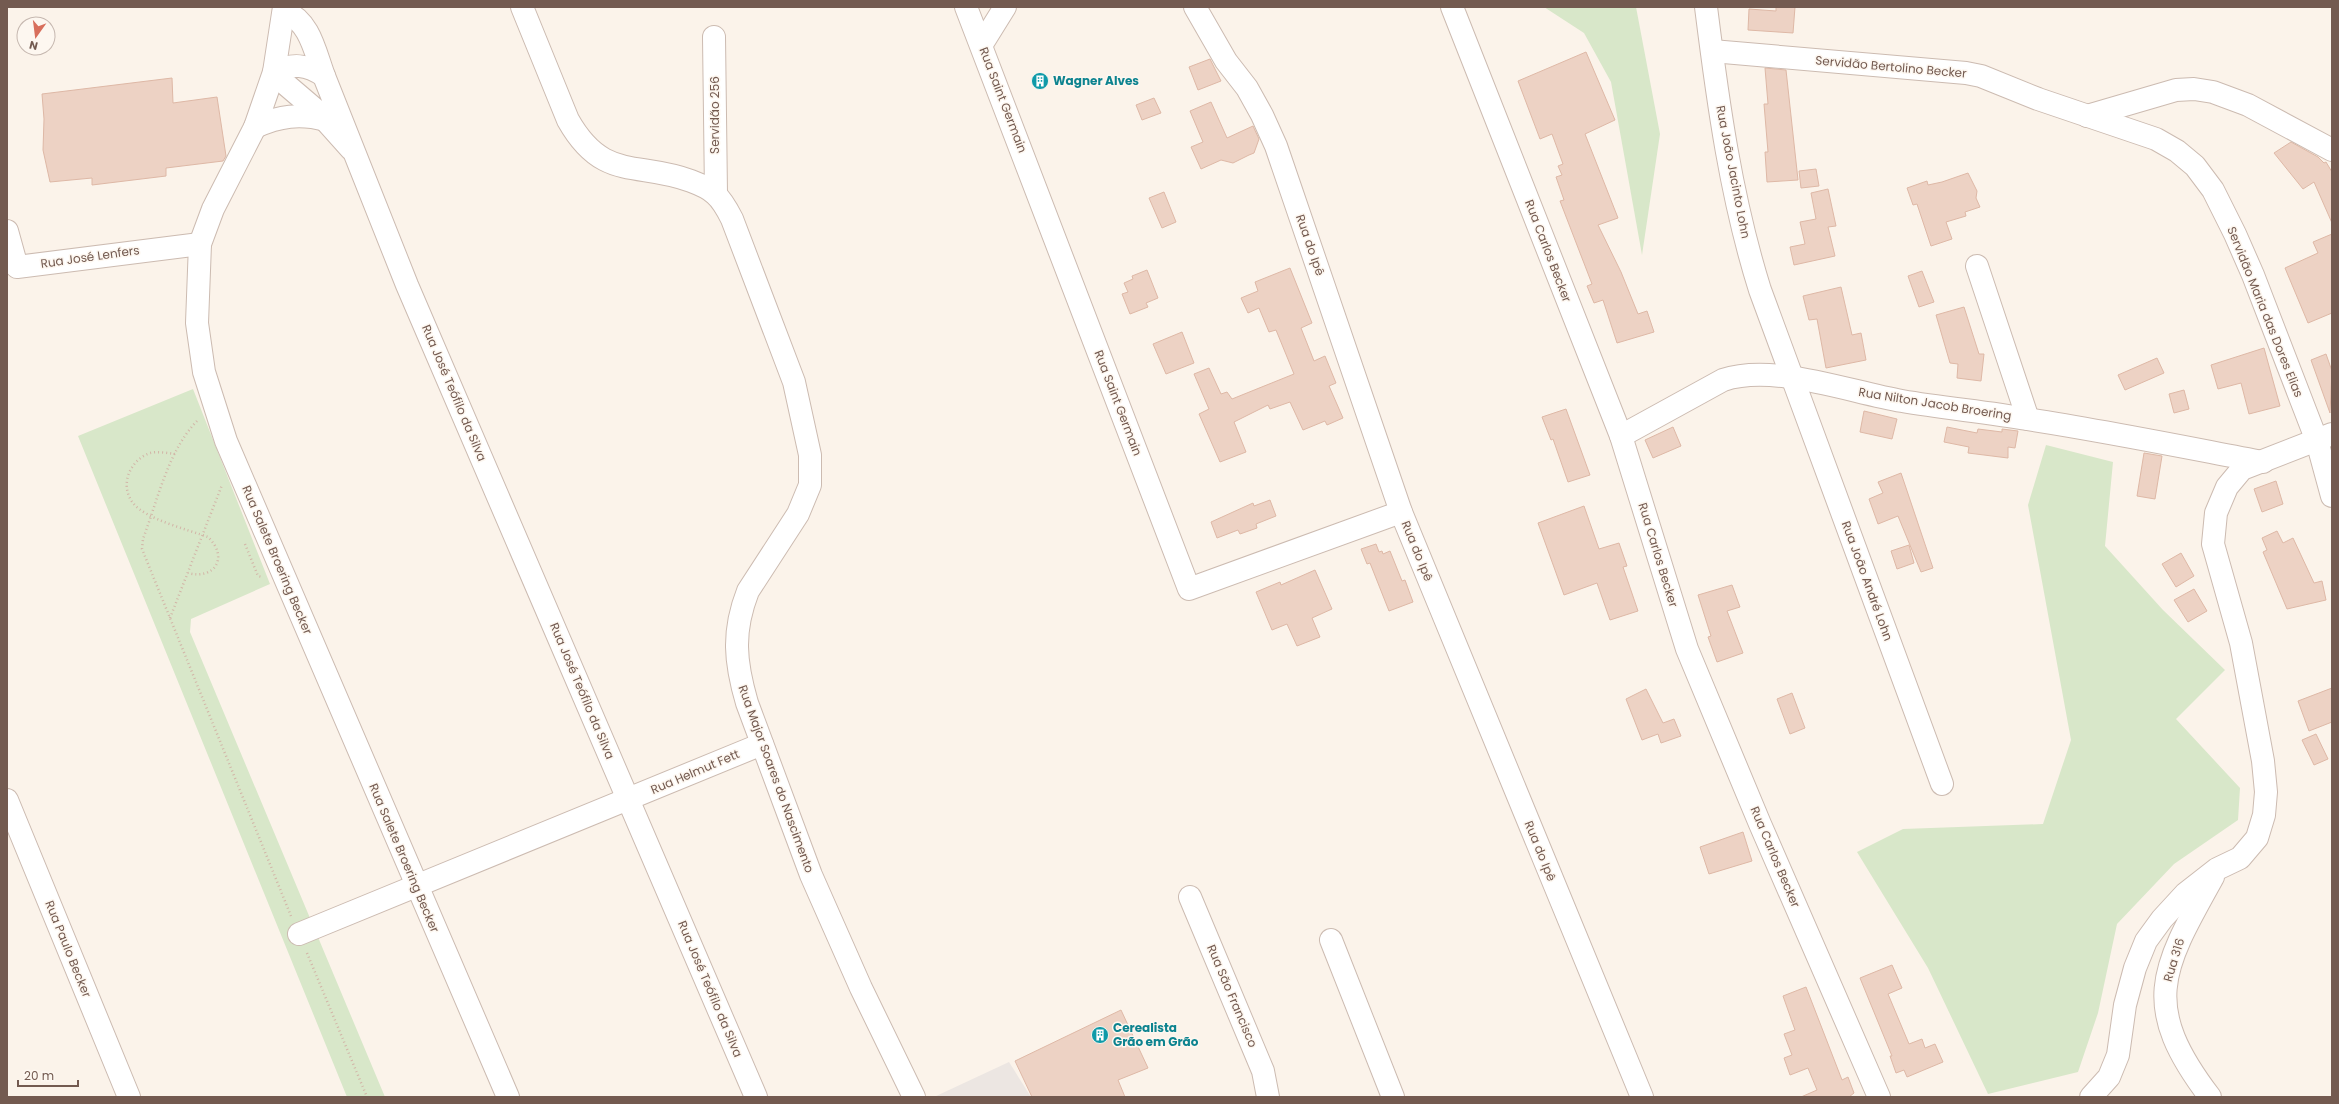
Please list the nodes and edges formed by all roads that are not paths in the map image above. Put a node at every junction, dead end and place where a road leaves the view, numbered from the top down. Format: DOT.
graph roads {
  1 [pos="522,7"];
  2 [pos="966,7"];
  3 [pos="1006,7"];
  4 [pos="1195,7"];
  5 [pos="1452,7"];
  6 [pos="1706,7"];
  7 [pos="284,9"];
  8 [pos="714,37"];
  9 [pos="982,44"];
  10 [pos="1712,51"];
  11 [pos="274,72"];
  12 [pos="324,76"];
  13 [pos="2087,116"];
  14 [pos="326,120"];
  15 [pos="255,127"];
  16 [pos="351,149"];
  17 [pos="2332,150"];
  18 [pos="716,194"];
  19 [pos="7,231"];
  20 [pos="200,244"];
  21 [pos="1977,266"];
  22 [pos="12,268"];
  23 [pos="1793,378"];
  24 [pos="2028,419"];
  25 [pos="1621,436"];
  26 [pos="2324,437"];
  27 [pos="2263,462"];
  28 [pos="2332,496"];
  29 [pos="1401,512"];
  30 [pos="762,744"];
  31 [pos="1942,784"];
  32 [pos="7,800"];
  33 [pos="629,800"];
  34 [pos="2217,869"];
  35 [pos="416,887"];
  36 [pos="1190,897"];
  37 [pos="299,934"];
  38 [pos="1331,940"];
  39 [pos="129,1097"];
  40 [pos="508,1097"];
  41 [pos="756,1097"];
  42 [pos="914,1097"];
  43 [pos="1268,1097"];
  44 [pos="1393,1097"];
  45 [pos="1642,1097"];
  46 [pos="1879,1097"];
  47 [pos="2091,1097"];
  48 [pos="2210,1097"];
  1 -- 18 [label="street"];
  2 -- 9 [label="street, Rua Saint Germain"];
  3 -- 9 [label="street"];
  4 -- 29 [label="street, Rua do Ipê"];
  5 -- 25 [label="street, Rua Carlos Becker"];
  6 -- 10 [label="street, Rua João Jacinto Lohn"];
  7 -- 11 [label="street, Rua Salete Broering Becker"];
  7 -- 12 [label="street, Rua José Teófilo da Silva"];
  8 -- 18 [label="street, Servidão 256"];
  9 -- 29 [label="street, Rua Saint Germain"];
  10 -- 13 [label="street, Servidão Bertolino Becker"];
  10 -- 23 [label="street, Rua João Jacinto Lohn"];
  11 -- 12 [label="street"];
  11 -- 14 [label="street"];
  11 -- 15 [label="street, Rua Salete Broering Becker"];
  12 -- 16 [label="street, Rua José Teófilo da Silva"];
  13 -- 17 [label="street"];
  13 -- 26 [label="street, Servidão Maria das Dores Elias"];
  14 -- 15 [label="street"];
  14 -- 16 [label="street"];
  15 -- 20 [label="street, Rua Salete Broering Becker"];
  16 -- 33 [label="street, Rua José Teófilo da Silva"];
  18 -- 30 [label="street, Rua Major Soares do Nascimento"];
  19 -- 22 [label="street, Rua José Lenfers"];
  20 -- 22 [label="street, Rua José Lenfers"];
  20 -- 35 [label="street, Rua Salete Broering Becker"];
  21 -- 24 [label="street"];
  23 -- 24 [label="street, Rua Nilton Jacob Broering"];
  23 -- 25 [label="street, Rua Nilton Jacob Broering"];
  23 -- 31 [label="street, Rua João André Lohn"];
  24 -- 27 [label="street, Rua Nilton Jacob Broering"];
  25 -- 46 [label="street, Rua Carlos Becker"];
  26 -- 27 [label="street"];
  26 -- 28 [label="street, Servidão Maria das Dores Elias"];
  27 -- 34 [label="street"];
  29 -- 45 [label="street, Rua do Ipê"];
  30 -- 33 [label="street, Rua Helmut Fett"];
  30 -- 42 [label="street, Rua Major Soares do Nascimento"];
  32 -- 39 [label="street, Rua Paulo Becker"];
  33 -- 35 [label="street, Rua Helmut Fett"];
  33 -- 41 [label="street, Rua José Teófilo da Silva"];
  34 -- 47 [label="street"];
  34 -- 48 [label="street, Rua 316"];
  35 -- 37 [label="street, Rua Helmut Fett"];
  35 -- 40 [label="street, Rua Salete Broering Becker"];
  36 -- 43 [label="street, Rua São Francisco"];
  38 -- 44 [label="street"];
}
